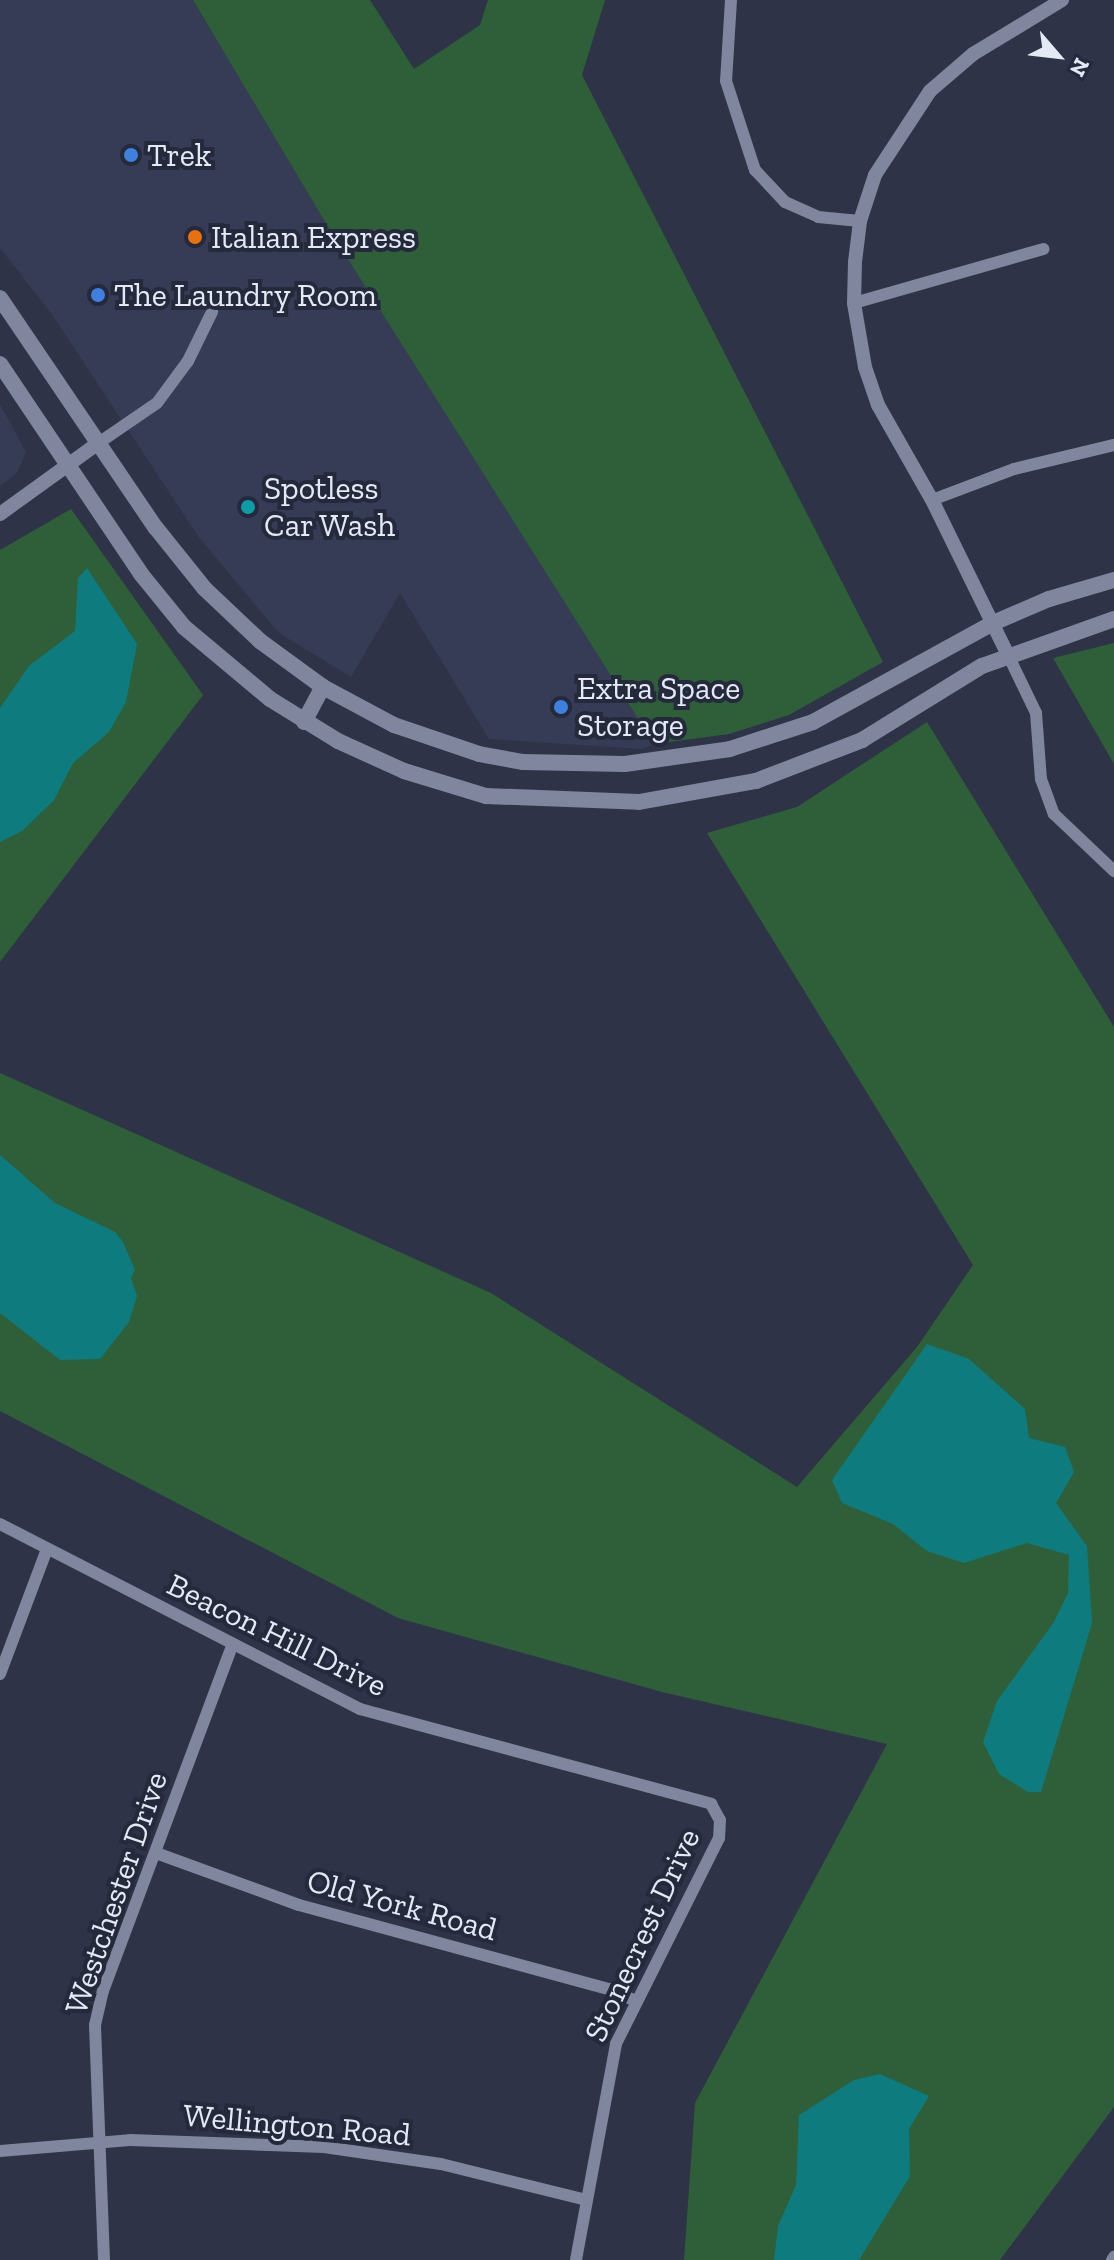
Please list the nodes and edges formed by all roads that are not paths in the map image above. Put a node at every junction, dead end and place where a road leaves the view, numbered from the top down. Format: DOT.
graph roads {
  1 [pos="731,0"];
  2 [pos="1062,0"];
  3 [pos="860,221"];
  4 [pos="1043,249"];
  5 [pos="0,298"];
  6 [pos="854,303"];
  7 [pos="212,312"];
  8 [pos="0,364"];
  9 [pos="100,442"];
  10 [pos="1114,445"];
  11 [pos="67,464"];
  12 [pos="932,500"];
  13 [pos="0,514"];
  14 [pos="1114,580"];
  15 [pos="1114,619"];
  16 [pos="993,623"];
  17 [pos="1008,655"];
  18 [pos="323,687"];
  19 [pos="304,722"];
  20 [pos="1114,871"];
  21 [pos="0,1524"];
  22 [pos="47,1549"];
  23 [pos="232,1646"];
  24 [pos="0,1674"];
  25 [pos="720,1820"];
  26 [pos="156,1853"];
  27 [pos="636,2001"];
  28 [pos="96,2142"];
  29 [pos="0,2151"];
  30 [pos="586,2200"];
  31 [pos="104,2260"];
  32 [pos="576,2260"];
  1 -- 3 [label="street"];
  2 -- 3 [label="street"];
  3 -- 6 [label="street"];
  4 -- 6 [label="street"];
  5 -- 9 [label="main road"];
  6 -- 12 [label="street"];
  7 -- 9 [label="street"];
  8 -- 11 [label="main road"];
  9 -- 11 [label="street"];
  9 -- 18 [label="main road"];
  10 -- 12 [label="street"];
  11 -- 13 [label="street"];
  11 -- 19 [label="main road"];
  12 -- 16 [label="street"];
  14 -- 16 [label="main road"];
  15 -- 17 [label="main road"];
  16 -- 17 [label="street"];
  16 -- 18 [label="main road"];
  17 -- 19 [label="main road"];
  17 -- 20 [label="street"];
  18 -- 19 [label="main road"];
  21 -- 22 [label="street, Beacon Hill Drive"];
  22 -- 23 [label="street, Beacon Hill Drive"];
  22 -- 24 [label="street"];
  23 -- 25 [label="street, Beacon Hill Drive"];
  23 -- 26 [label="street, Westchester Drive"];
  25 -- 27 [label="street, Stonecrest Drive"];
  26 -- 27 [label="street, Old York Road"];
  26 -- 28 [label="street, Westchester Drive"];
  27 -- 30 [label="street, Stonecrest Drive"];
  28 -- 29 [label="street, Wellington Road"];
  28 -- 30 [label="street, Wellington Road"];
  28 -- 31 [label="street, Westchester Drive"];
  30 -- 32 [label="street, Stonecrest Drive"];
}
